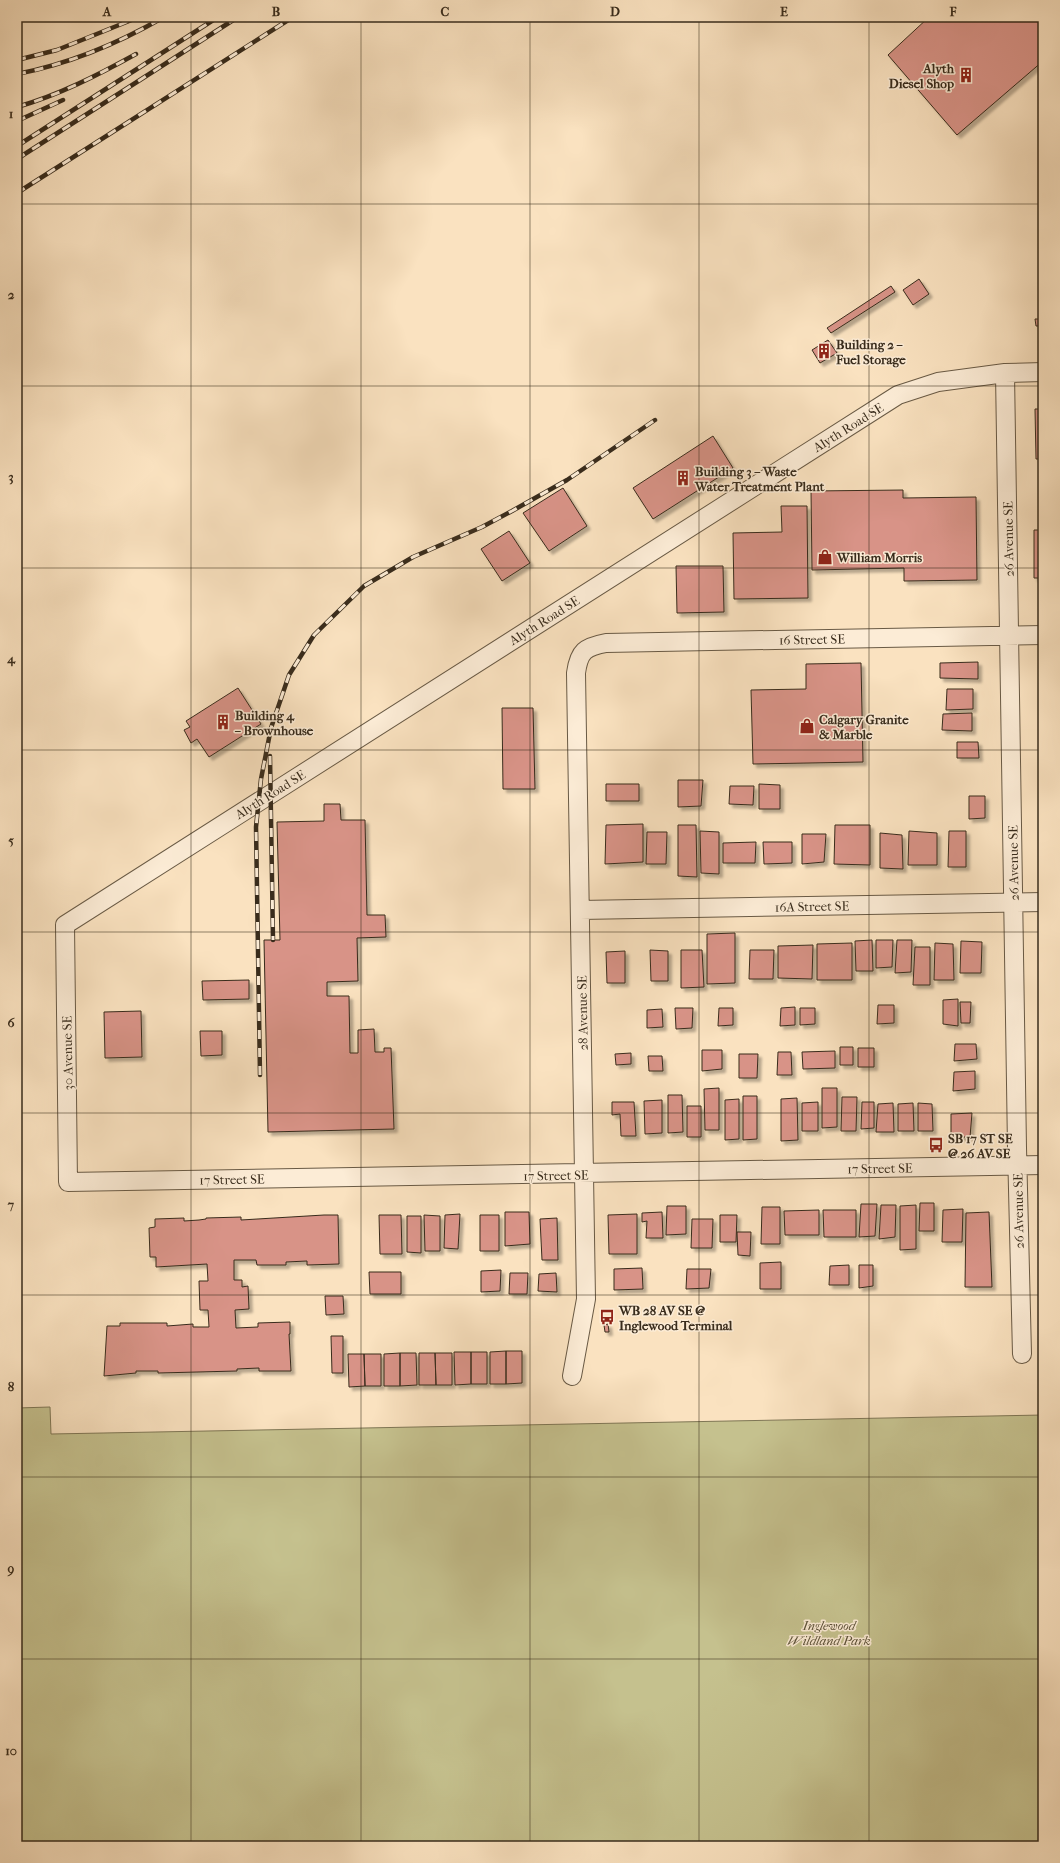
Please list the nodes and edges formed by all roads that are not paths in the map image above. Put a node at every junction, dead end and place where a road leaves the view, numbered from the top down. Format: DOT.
graph roads {
  1 [pos="1043,372"];
  2 [pos="1005,373"];
  3 [pos="1010,635"];
  4 [pos="1043,635"];
  5 [pos="583,651"];
  6 [pos="1043,902"];
  7 [pos="1014,903"];
  8 [pos="580,910"];
  9 [pos="65,925"];
  10 [pos="1017,1166"];
  11 [pos="1043,1166"];
  12 [pos="584,1174"];
  13 [pos="68,1182"];
  14 [pos="1022,1354"];
  15 [pos="572,1376"];
  1 -- 2 [label="street, Alyth Road SE"];
  2 -- 3 [label="street, 26 Avenue SE"];
  2 -- 9 [label="street, Alyth Road SE"];
  3 -- 4 [label="street, 16 Street SE"];
  3 -- 5 [label="street, 16 Street SE"];
  3 -- 7 [label="street, 26 Avenue SE"];
  5 -- 8 [label="street, 28 Avenue SE"];
  6 -- 7 [label="street, 16A Street SE"];
  7 -- 8 [label="street, 16A Street SE"];
  7 -- 10 [label="street, 26 Avenue SE"];
  8 -- 12 [label="street, 28 Avenue SE"];
  9 -- 13 [label="street, 30 Avenue SE"];
  10 -- 11 [label="street, 17 Street SE"];
  10 -- 12 [label="street, 17 Street SE"];
  10 -- 14 [label="street, 26 Avenue SE"];
  12 -- 13 [label="street, 17 Street SE"];
  12 -- 15 [label="street, 28 Avenue SE"];
}
